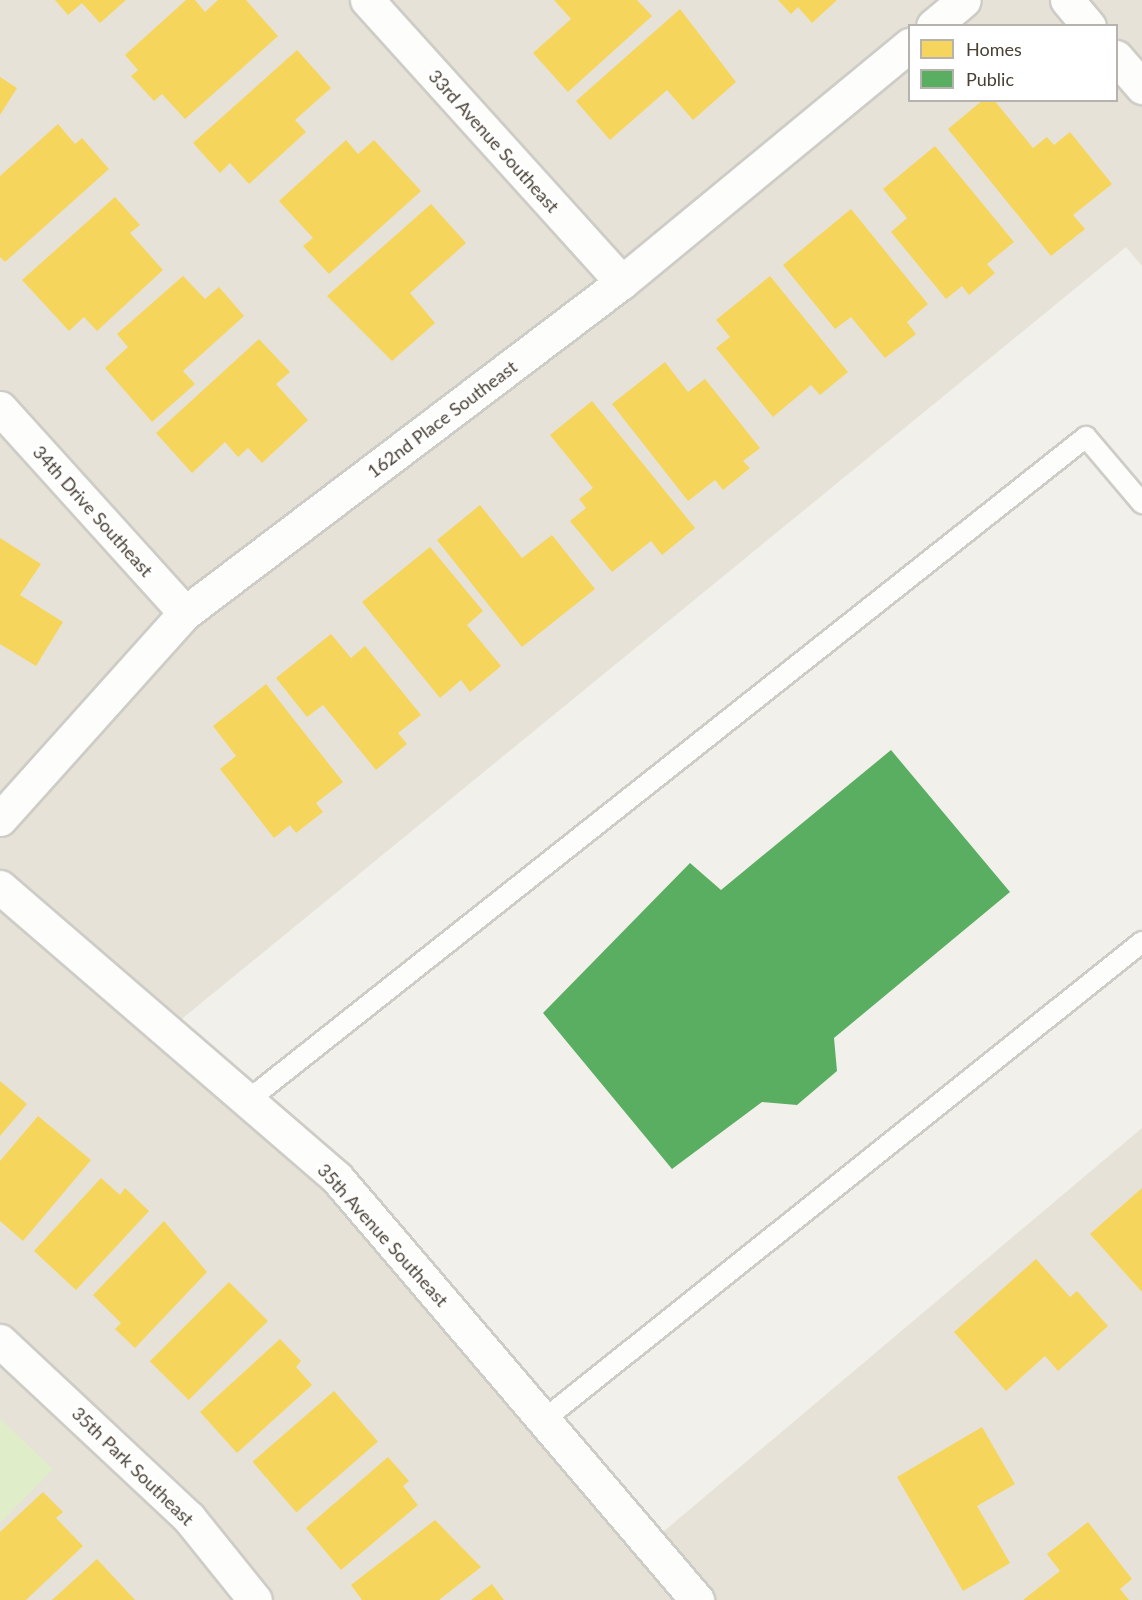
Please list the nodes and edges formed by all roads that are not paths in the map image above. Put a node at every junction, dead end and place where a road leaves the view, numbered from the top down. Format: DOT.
graph roads {
  1 [pos="367,0"];
  2 [pos="964,0"];
  3 [pos="1067,0"];
  4 [pos="935,24"];
  5 [pos="1087,24"];
  6 [pos="908,46"];
  7 [pos="1118,59"];
  8 [pos="1142,87"];
  9 [pos="622,282"];
  10 [pos="0,408"];
  11 [pos="1142,502"];
  12 [pos="185,613"];
  13 [pos="0,819"];
  14 [pos="0,887"];
  15 [pos="1142,942"];
  16 [pos="247,1101"];
  17 [pos="0,1341"];
  18 [pos="546,1418"];
  19 [pos="255,1600"];
  20 [pos="697,1600"];
  1 -- 9 [label="street, 33rd Avenue Southeast"];
  2 -- 4 [label="street"];
  3 -- 5 [label="street"];
  6 -- 9 [label="street, 162nd Place Southeast"];
  7 -- 8 [label="street"];
  9 -- 12 [label="street, 162nd Place Southeast"];
  10 -- 12 [label="street, 34th Drive Southeast"];
  11 -- 16 [label="lane"];
  12 -- 13 [label="street, 162nd Place Southeast"];
  14 -- 16 [label="street, 35th Avenue Southeast"];
  15 -- 18 [label="lane"];
  16 -- 18 [label="street, 35th Avenue Southeast"];
  17 -- 19 [label="street, 35th Park Southeast"];
  18 -- 20 [label="street, 35th Avenue Southeast"];
}
